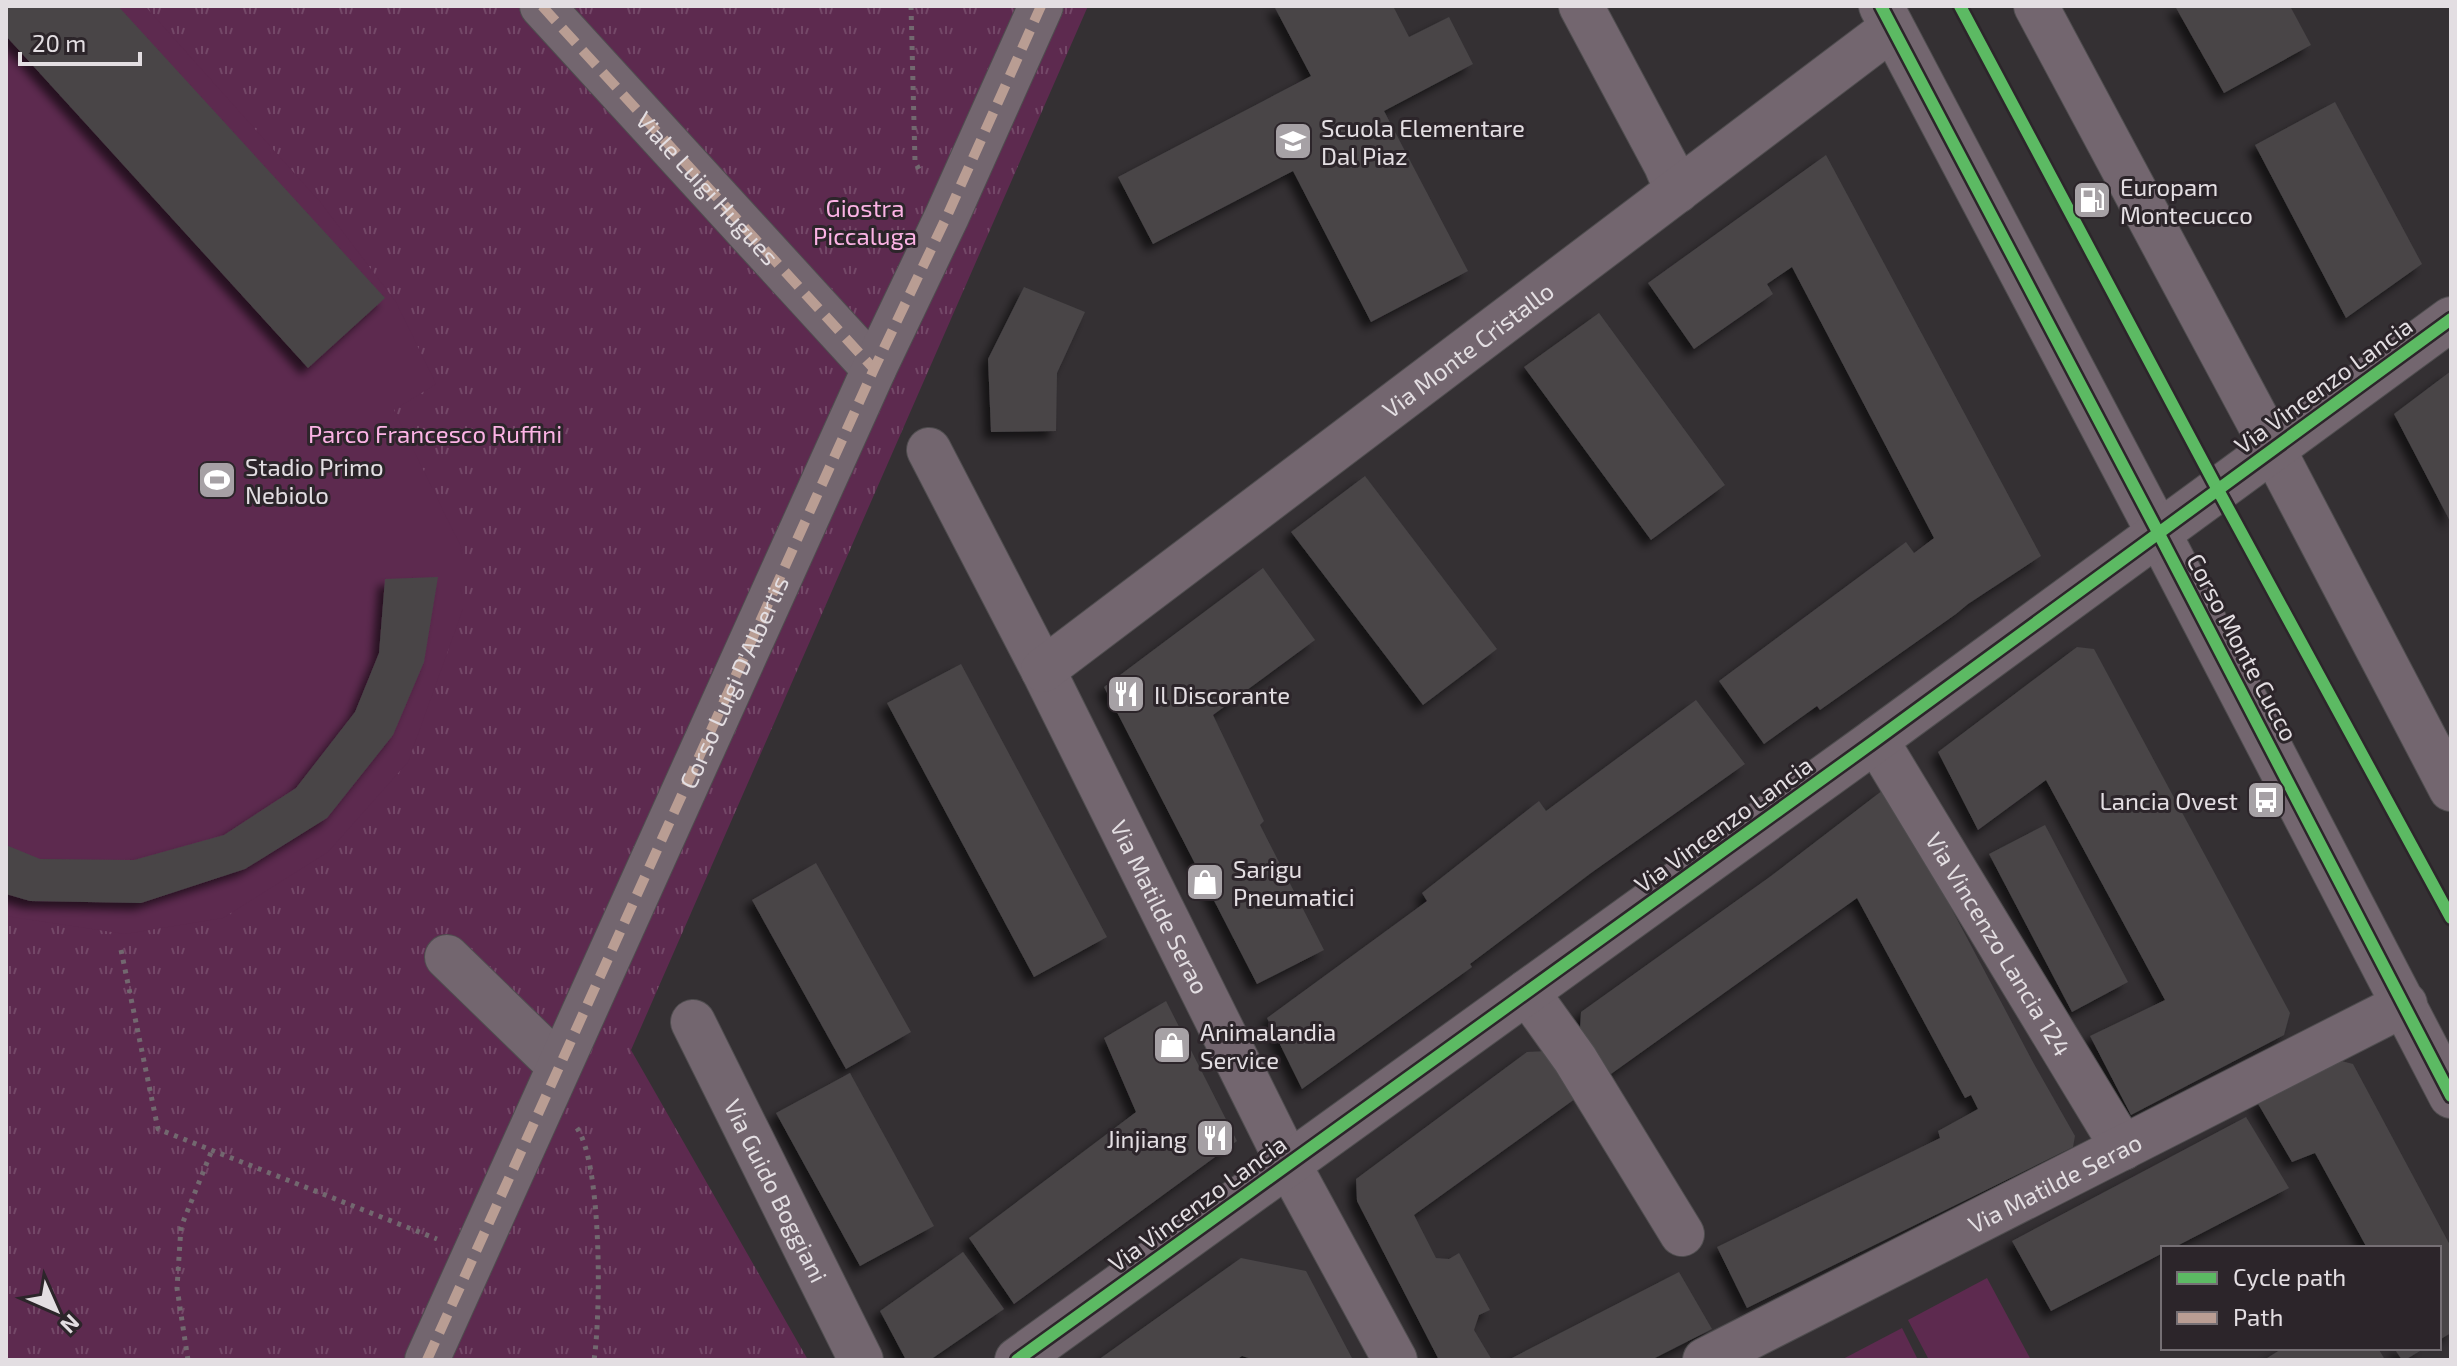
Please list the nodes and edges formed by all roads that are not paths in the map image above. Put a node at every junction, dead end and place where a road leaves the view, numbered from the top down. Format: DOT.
graph roads {
  1 [pos="542,6"];
  2 [pos="1041,6"];
  3 [pos="1581,6"];
  4 [pos="2036,6"];
  5 [pos="1886,17"];
  6 [pos="1677,191"];
  7 [pos="2451,319"];
  8 [pos="874,369"];
  9 [pos="2273,449"];
  10 [pos="929,450"];
  11 [pos="2159,534"];
  12 [pos="1043,670"];
  13 [pos="1876,740"];
  14 [pos="2451,789"];
  15 [pos="447,957"];
  16 [pos="1527,992"];
  17 [pos="2405,1004"];
  18 [pos="693,1022"];
  19 [pos="554,1078"];
  20 [pos="2451,1096"];
  21 [pos="2123,1148"];
  22 [pos="1289,1165"];
  23 [pos="1682,1234"];
  24 [pos="427,1360"];
  25 [pos="861,1360"];
  26 [pos="1017,1360"];
  27 [pos="1395,1360"];
  28 [pos="1705,1360"];
  1 -- 8 [label="street, Viale Luigi Hugues"];
  2 -- 8 [label="street, Corso Luigi D'Albertis"];
  3 -- 6 [label="street"];
  4 -- 9 [label="street"];
  5 -- 6 [label="street, Via Monte Cristallo"];
  5 -- 11 [label="street, Corso Monte Cucco"];
  6 -- 12 [label="street, Via Monte Cristallo"];
  7 -- 9 [label="street, Via Vincenzo Lancia"];
  8 -- 19 [label="street, Corso Luigi D'Albertis"];
  9 -- 11 [label="street, Via Vincenzo Lancia"];
  9 -- 14 [label="street"];
  10 -- 12 [label="street, Via Matilde Serao"];
  11 -- 13 [label="street, Via Vincenzo Lancia"];
  11 -- 17 [label="street, Corso Monte Cucco"];
  12 -- 22 [label="street, Via Matilde Serao"];
  13 -- 16 [label="street, Via Vincenzo Lancia"];
  13 -- 21 [label="street, Via Vincenzo Lancia 124"];
  15 -- 19 [label="street"];
  16 -- 22 [label="street, Via Vincenzo Lancia"];
  16 -- 23 [label="street"];
  17 -- 20 [label="street, Corso Monte Cucco"];
  17 -- 21 [label="street, Via Matilde Serao"];
  18 -- 25 [label="street, Via Guido Boggiani"];
  19 -- 24 [label="street, Corso Luigi D'Albertis"];
  21 -- 28 [label="street, Via Matilde Serao"];
  22 -- 26 [label="street, Via Vincenzo Lancia"];
  22 -- 27 [label="street, Via Matilde Serao"];
}
